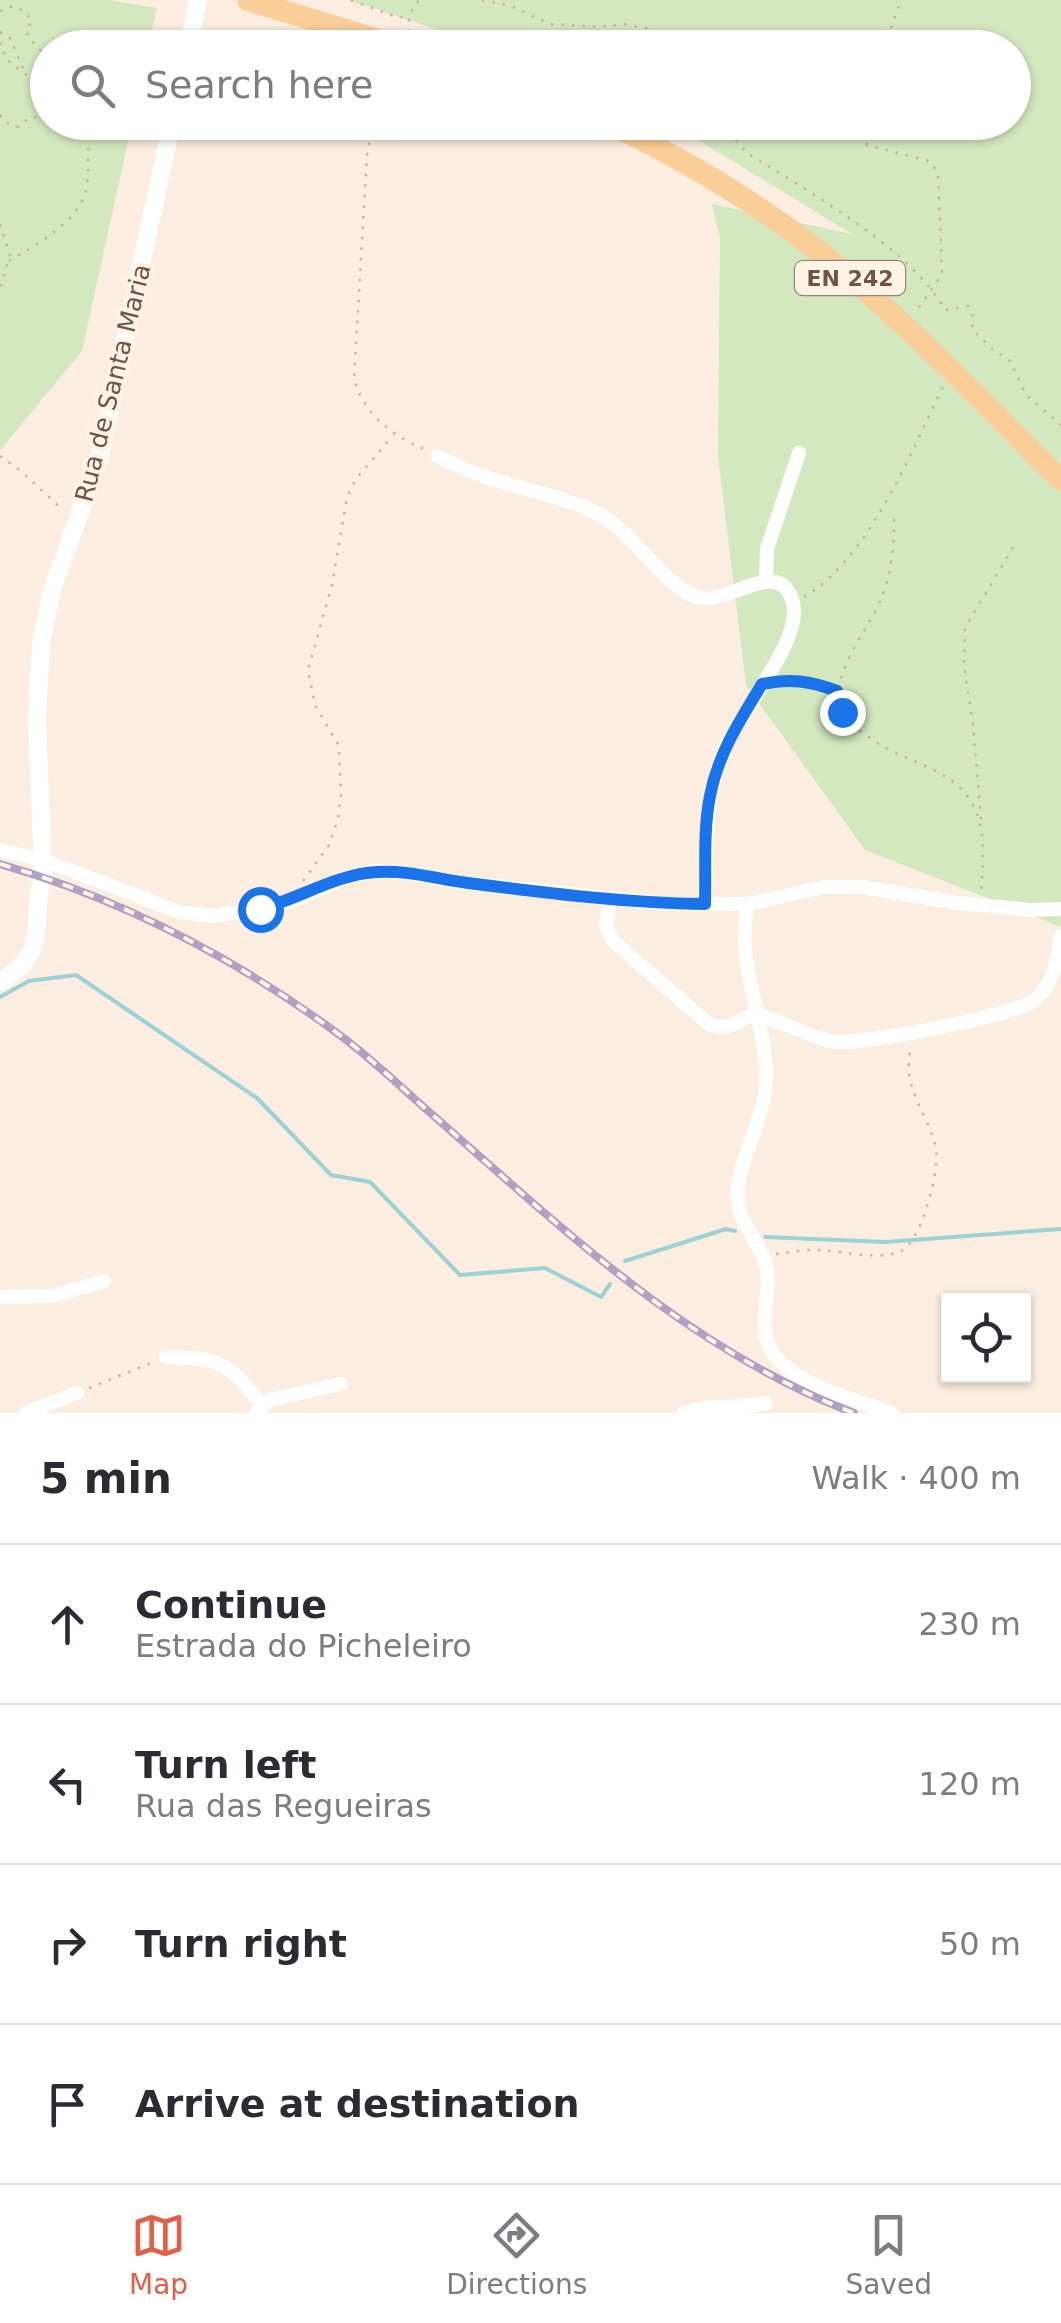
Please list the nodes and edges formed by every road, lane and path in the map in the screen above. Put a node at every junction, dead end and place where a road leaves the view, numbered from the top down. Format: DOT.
graph roads {
  1 [pos="198,0"];
  2 [pos="248,0"];
  3 [pos="351,0"];
  4 [pos="419,0"];
  5 [pos="482,0"];
  6 [pos="902,0"];
  7 [pos="0,12"];
  8 [pos="192,30"];
  9 [pos="346,30"];
  10 [pos="652,30"];
  11 [pos="891,30"];
  12 [pos="0,32"];
  13 [pos="30,41"];
  14 [pos="0,42"];
  15 [pos="26,73"];
  16 [pos="30,77"];
  17 [pos="0,115"];
  18 [pos="30,117"];
  19 [pos="90,140"];
  20 [pos="168,140"];
  21 [pos="370,140"];
  22 [pos="641,140"];
  23 [pos="735,140"];
  24 [pos="867,140"];
  25 [pos="0,224"];
  26 [pos="9,262"];
  27 [pos="0,288"];
  28 [pos="932,291"];
  29 [pos="909,319"];
  30 [pos="950,371"];
  31 [pos="1061,425"];
  32 [pos="393,435"];
  33 [pos="798,453"];
  34 [pos="0,456"];
  35 [pos="437,456"];
  36 [pos="1061,480"];
  37 [pos="894,519"];
  38 [pos="78,524"];
  39 [pos="1014,546"];
  40 [pos="766,582"];
  41 [pos="794,604"];
  42 [pos="762,684"];
  43 [pos="837,691"];
  44 [pos="981,826"];
  45 [pos="0,850"];
  46 [pos="44,860"];
  47 [pos="610,898"];
  48 [pos="288,902"];
  49 [pos="705,904"];
  50 [pos="748,904"];
  51 [pos="980,905"];
  52 [pos="1061,909"];
  53 [pos="1061,936"];
  54 [pos="0,982"];
  55 [pos="756,1012"];
  56 [pos="914,1035"];
  57 [pos="763,1256"];
  58 [pos="104,1281"];
  59 [pos="0,1297"];
  60 [pos="166,1357"];
  61 [pos="341,1384"];
  62 [pos="76,1393"];
  63 [pos="766,1402"];
  64 [pos="260,1410"];
  65 [pos="26,1413"];
  66 [pos="684,1413"];
  67 [pos="892,1413"];
  1 -- 8 [label="street"];
  2 -- 9 [label="main road"];
  3 -- 4 [label="path"];
  5 -- 10 [label="path"];
  6 -- 11 [label="path"];
  7 -- 13 [label="path"];
  12 -- 15 [label="path"];
  14 -- 15 [label="path"];
  15 -- 16 [label="path"];
  17 -- 18 [label="path"];
  19 -- 26 [label="path"];
  20 -- 38 [label="street, Rua de Santa Maria"];
  21 -- 32 [label="path"];
  22 -- 30 [label="main road, EN 242"];
  23 -- 28 [label="path"];
  24 -- 28 [label="path"];
  25 -- 26 [label="path"];
  26 -- 27 [label="path"];
  28 -- 29 [label="path"];
  28 -- 31 [label="path"];
  30 -- 36 [label="main road, EN 242"];
  30 -- 41 [label="path"];
  32 -- 35 [label="path"];
  32 -- 48 [label="path"];
  33 -- 40 [label="street"];
  34 -- 38 [label="path"];
  35 -- 40 [label="street"];
  37 -- 43 [label="path"];
  38 -- 46 [label="street, Rua de Santa Maria"];
  39 -- 44 [label="path"];
  40 -- 41 [label="street"];
  41 -- 42 [label="street"];
  42 -- 43 [label="path"];
  42 -- 49 [label="street"];
  43 -- 44 [label="path"];
  44 -- 51 [label="path"];
  45 -- 46 [label="street"];
  46 -- 48 [label="street"];
  46 -- 54 [label="street, Rua de Santa Maria"];
  47 -- 48 [label="street"];
  47 -- 49 [label="street"];
  47 -- 55 [label="street"];
  49 -- 50 [label="street"];
  50 -- 51 [label="street"];
  50 -- 55 [label="street"];
  51 -- 52 [label="street"];
  53 -- 56 [label="street"];
  55 -- 56 [label="street"];
  55 -- 57 [label="street"];
  56 -- 57 [label="path"];
  57 -- 67 [label="street"];
  58 -- 59 [label="street"];
  60 -- 62 [label="path"];
  60 -- 64 [label="street"];
  61 -- 64 [label="street"];
  62 -- 65 [label="street"];
  63 -- 66 [label="street"];
}
